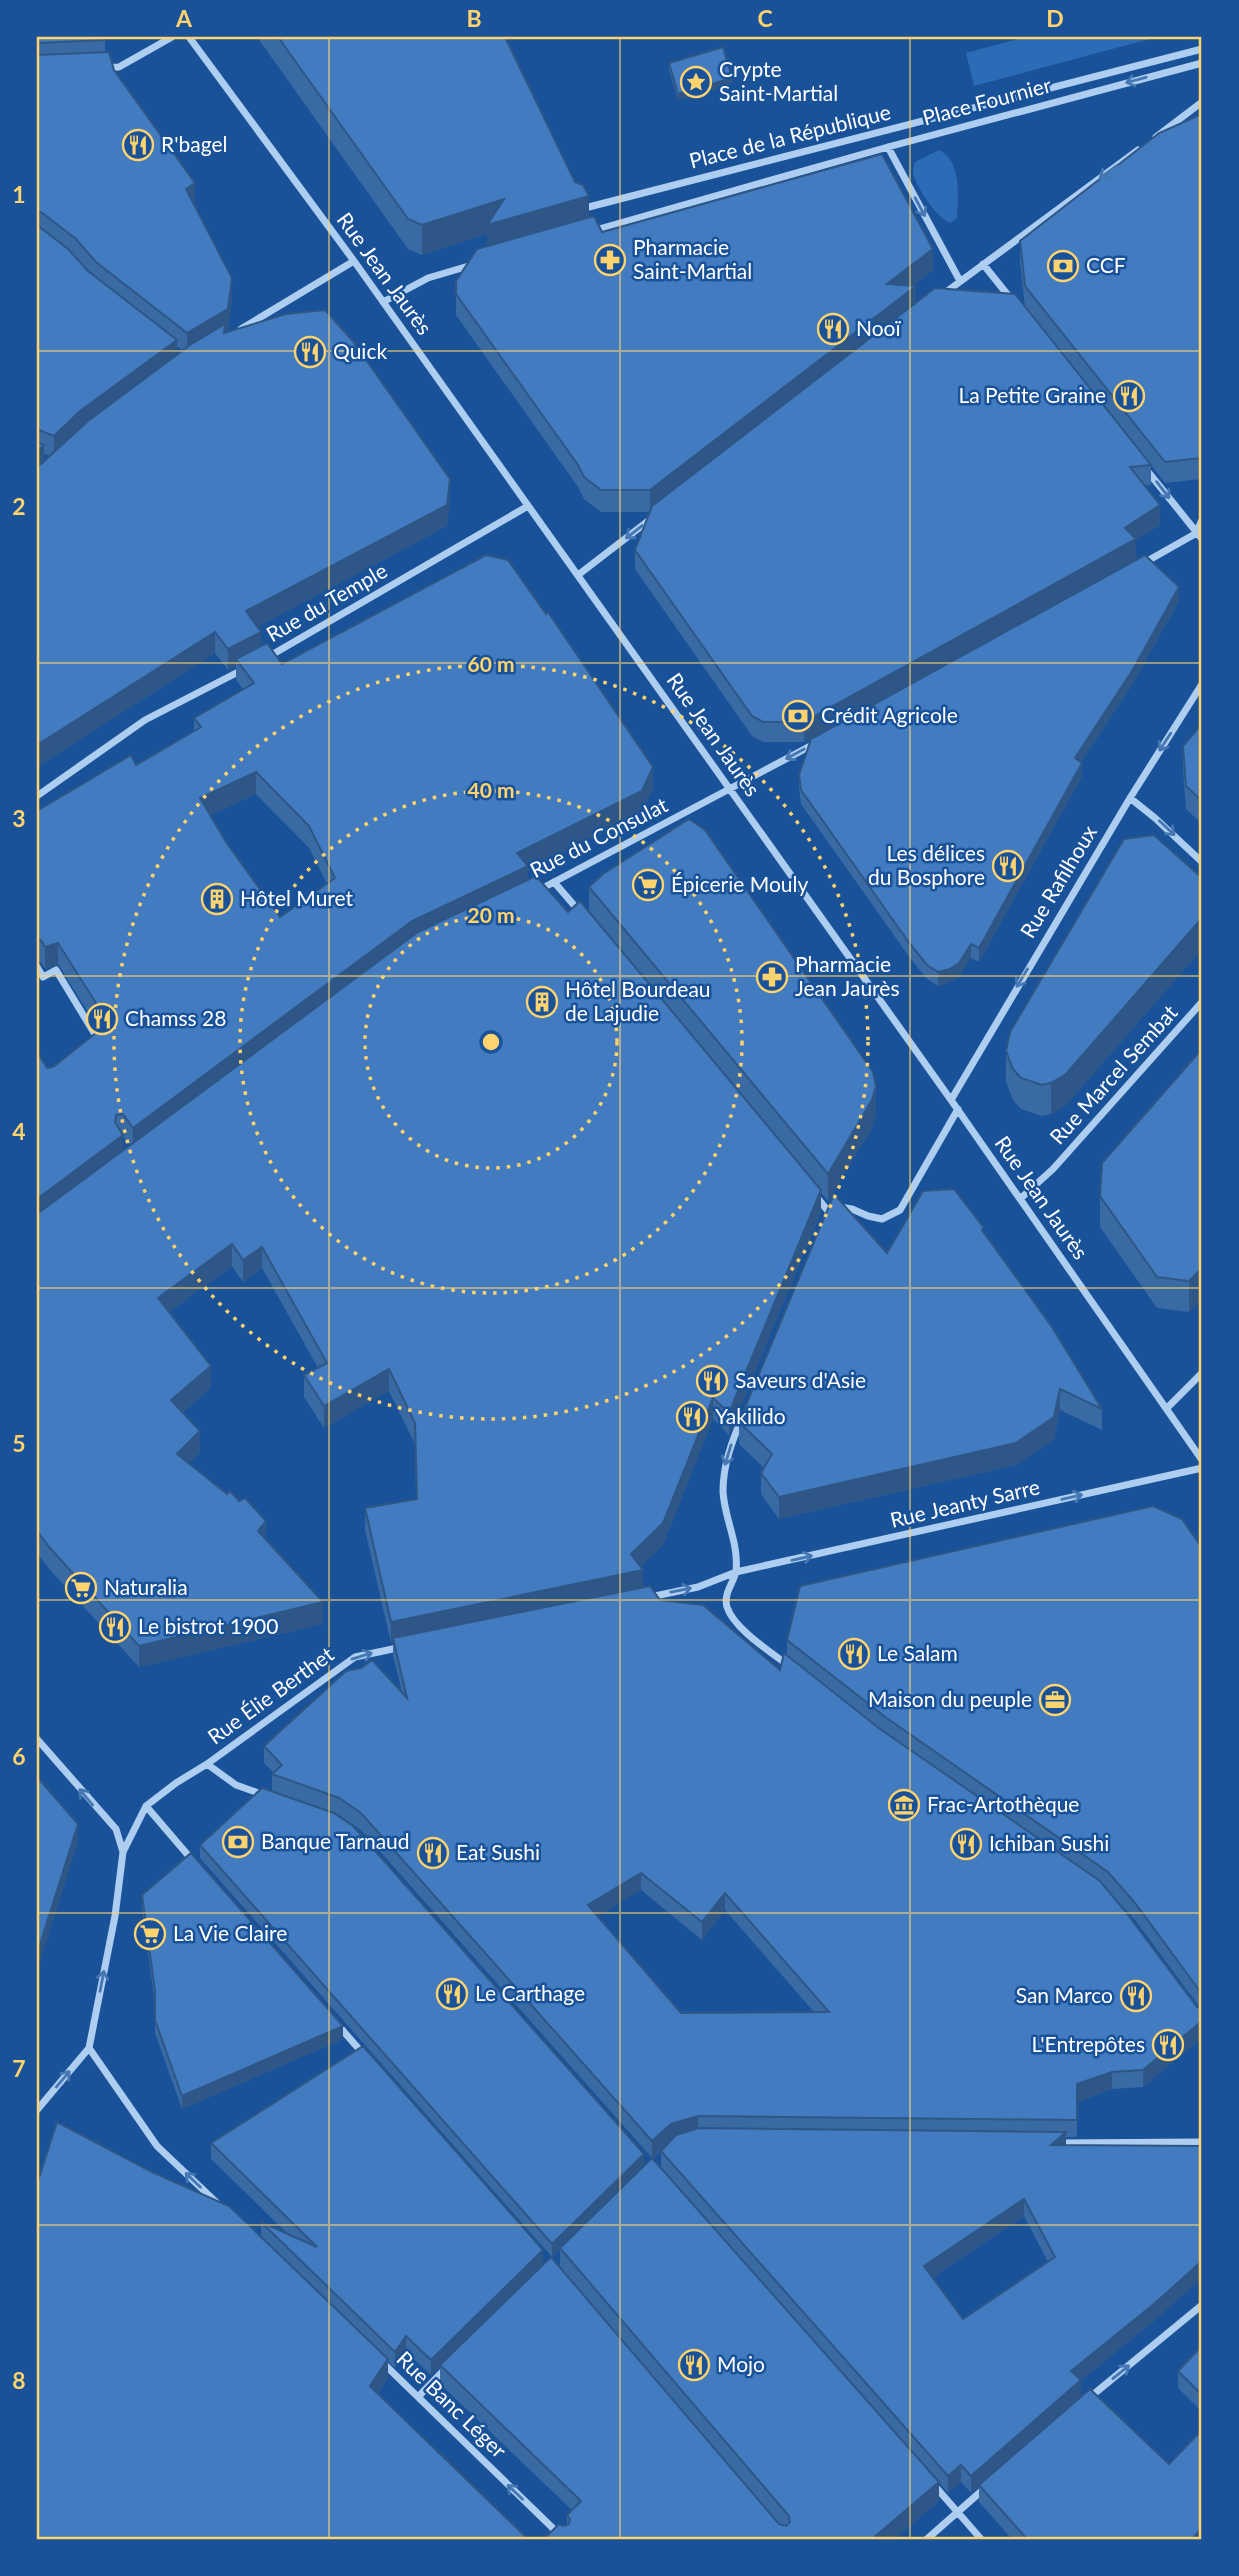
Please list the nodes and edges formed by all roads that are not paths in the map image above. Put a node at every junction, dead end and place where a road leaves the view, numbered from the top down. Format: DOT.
graph roads {
  1 [pos="172,37"];
  2 [pos="189,37"];
  3 [pos="1202,49"];
  4 [pos="1202,62"];
  5 [pos="92,68"];
  6 [pos="1202,102"];
  7 [pos="888,147"];
  8 [pos="576,199"];
  9 [pos="585,233"];
  10 [pos="354,261"];
  11 [pos="481,263"];
  12 [pos="983,264"];
  13 [pos="960,281"];
  14 [pos="936,300"];
  15 [pos="383,302"];
  16 [pos="1015,304"];
  17 [pos="235,333"];
  18 [pos="1140,461"];
  19 [pos="528,506"];
  20 [pos="665,509"];
  21 [pos="1202,520"];
  22 [pos="1200,530"];
  23 [pos="1202,539"];
  24 [pos="1129,571"];
  25 [pos="578,575"];
  26 [pos="1202,684"];
  27 [pos="828,736"];
  28 [pos="730,790"];
  29 [pos="37,796"];
  30 [pos="1129,798"];
  31 [pos="1202,862"];
  32 [pos="555,883"];
  33 [pos="529,894"];
  34 [pos="588,923"];
  35 [pos="37,967"];
  36 [pos="1202,1002"];
  37 [pos="91,1051"];
  38 [pos="951,1100"];
  39 [pos="958,1109"];
  40 [pos="811,1190"];
  41 [pos="1021,1198"];
  42 [pos="828,1211"];
  43 [pos="823,1223"];
  44 [pos="1202,1373"];
  45 [pos="1167,1408"];
  46 [pos="744,1412"];
  47 [pos="1202,1460"];
  48 [pos="1202,1468"];
  49 [pos="736,1572"];
  50 [pos="644,1598"];
  51 [pos="414,1644"];
  52 [pos="796,1672"];
  53 [pos="37,1739"];
  54 [pos="207,1764"];
  55 [pos="274,1799"];
  56 [pos="146,1806"];
  57 [pos="124,1852"];
  58 [pos="202,1871"];
  59 [pos="331,2017"];
  60 [pos="89,2048"];
  61 [pos="368,2059"];
  62 [pos="37,2110"];
  63 [pos="1202,2142"];
  64 [pos="1041,2143"];
  65 [pos="227,2213"];
  66 [pos="1202,2305"];
  67 [pos="378,2358"];
  68 [pos="450,2364"];
  69 [pos="418,2397"];
  70 [pos="1083,2403"];
  71 [pos="931,2482"];
  72 [pos="989,2485"];
  73 [pos="958,2512"];
  74 [pos="564,2539"];
  75 [pos="927,2539"];
  76 [pos="981,2539"];
  1 -- 5 [label="street"];
  2 -- 10 [label="street, Rue Jean Jaurès"];
  3 -- 8 [label="street, Place de la République"];
  4 -- 7 [label="street, Place Fournier, one-way"];
  6 -- 12 [label="street, one-way"];
  7 -- 9 [label="street, Place Fournier"];
  7 -- 13 [label="street, one-way"];
  10 -- 15 [label="street, Rue Jean Jaurès"];
  10 -- 17 [label="street"];
  11 -- 15 [label="street"];
  12 -- 13 [label="street"];
  12 -- 16 [label="street"];
  13 -- 14 [label="street"];
  15 -- 19 [label="street, Rue Jean Jaurès"];
  18 -- 22 [label="street, one-way"];
  19 -- 25 [label="street, Rue Jean Jaurès"];
  19 -- 29 [label="street, Rue du Temple"];
  20 -- 25 [label="street, one-way"];
  21 -- 22 [label="street"];
  22 -- 23 [label="street"];
  22 -- 24 [label="street"];
  25 -- 28 [label="street, Rue Jean Jaurès"];
  26 -- 30 [label="street, Rue Rafilhoux, one-way"];
  27 -- 28 [label="street, Rue du Consulat, one-way"];
  28 -- 32 [label="street, Rue du Consulat"];
  28 -- 38 [label="street, Rue Jean Jaurès"];
  30 -- 31 [label="street, one-way"];
  30 -- 38 [label="street, Rue Rafilhoux, one-way"];
  32 -- 33 [label="street, Rue du Consulat"];
  32 -- 34 [label="street"];
  35 -- 37 [label="street"];
  36 -- 41 [label="street, Rue Marcel Sembat"];
  38 -- 39 [label="street, Rue Jean Jaurès"];
  39 -- 41 [label="street, Rue Jean Jaurès"];
  39 -- 42 [label="street"];
  40 -- 42 [label="street"];
  41 -- 45 [label="street, Rue Jean Jaurès"];
  42 -- 43 [label="street"];
  44 -- 45 [label="street"];
  45 -- 47 [label="street, Rue Jean Jaurès"];
  46 -- 49 [label="street, one-way"];
  49 -- 48 [label="street, Rue Jeanty Sarre, one-way"];
  50 -- 49 [label="street, one-way"];
  49 -- 52 [label="street"];
  54 -- 51 [label="street, Rue Élie Berthet, one-way"];
  57 -- 53 [label="street, one-way"];
  54 -- 55 [label="street"];
  54 -- 56 [label="street, Rue Élie Berthet"];
  56 -- 57 [label="street, Rue Élie Berthet"];
  56 -- 58 [label="street"];
  60 -- 57 [label="street, Rue Élie Berthet, one-way"];
  59 -- 61 [label="street"];
  62 -- 60 [label="street, one-way"];
  65 -- 60 [label="street, one-way"];
  63 -- 64 [label="street"];
  70 -- 66 [label="street, one-way"];
  67 -- 69 [label="street, Rue Banc Léger"];
  68 -- 69 [label="street"];
  74 -- 69 [label="street, Rue Banc Léger, one-way"];
  71 -- 73 [label="street"];
  72 -- 73 [label="street"];
  73 -- 75 [label="street"];
  73 -- 76 [label="street"];
}
